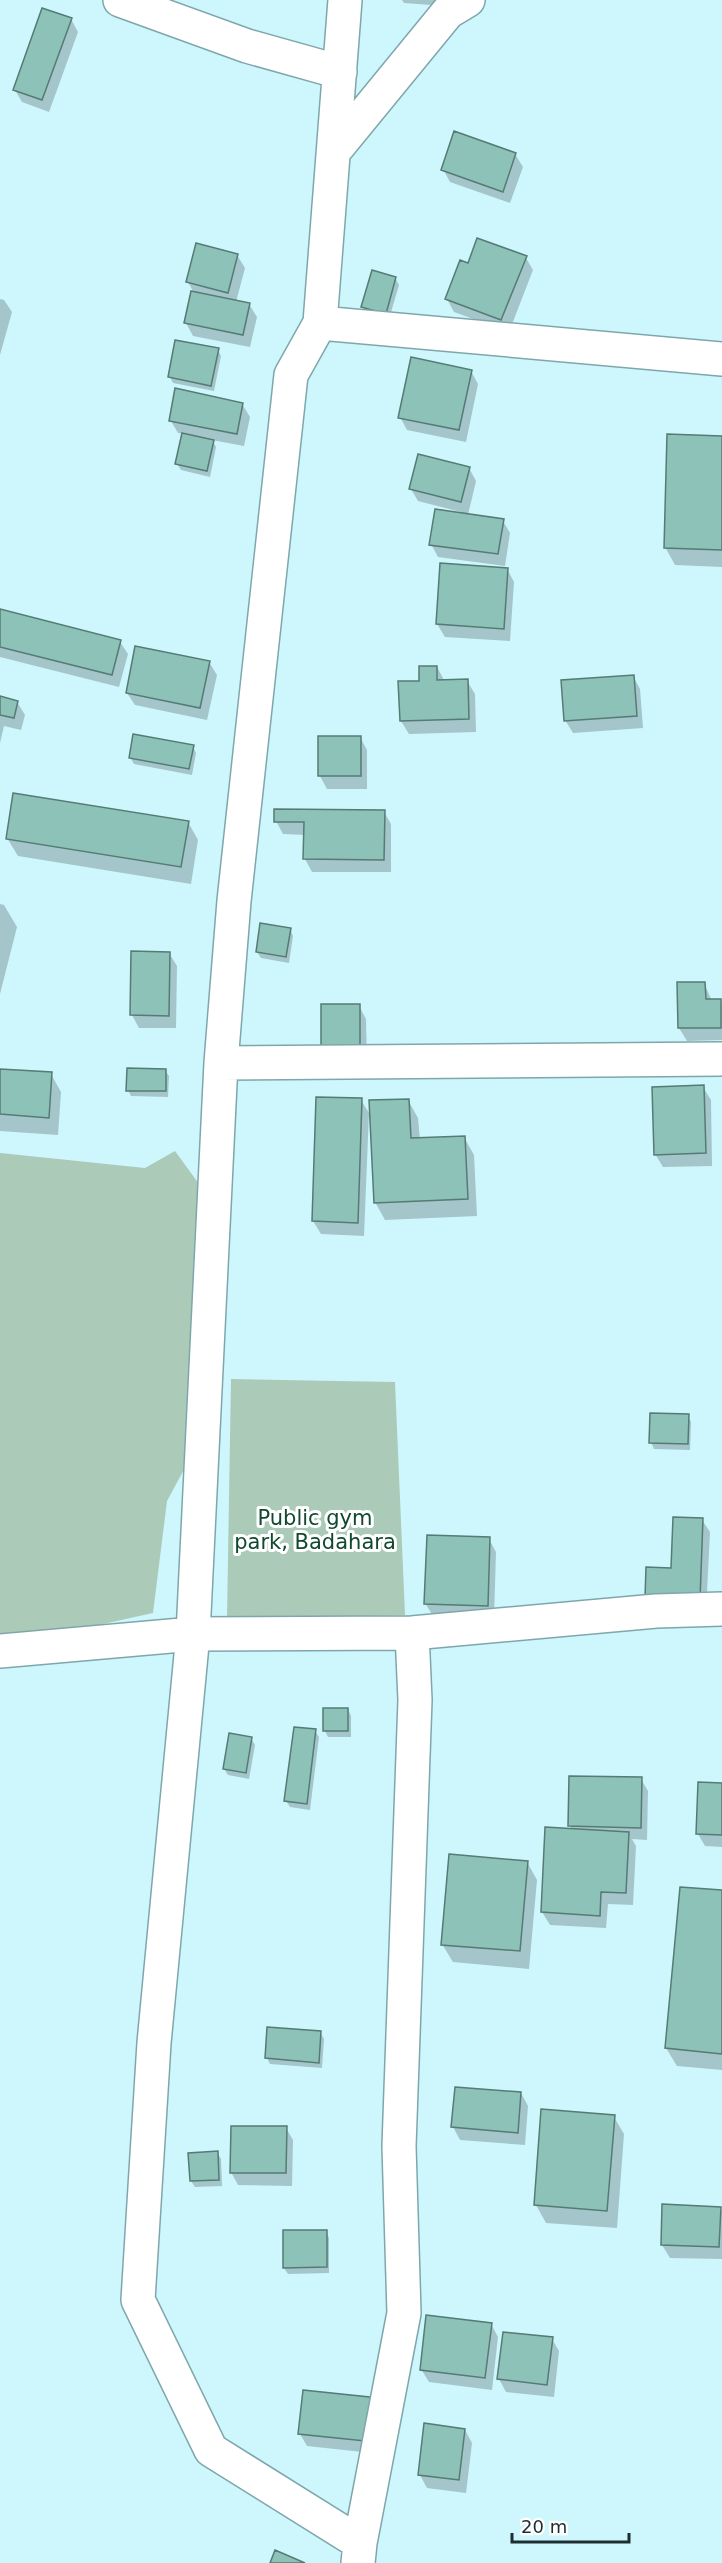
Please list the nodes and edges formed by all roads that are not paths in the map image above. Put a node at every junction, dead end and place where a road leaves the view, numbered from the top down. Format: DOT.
graph roads {
  1 [pos="120,0"];
  2 [pos="345,0"];
  3 [pos="468,0"];
  4 [pos="340,72"];
  5 [pos="335,150"];
  6 [pos="320,323"];
  7 [pos="722,359"];
  8 [pos="722,1059"];
  9 [pos="221,1063"];
  10 [pos="722,1609"];
  11 [pos="412,1633"];
  12 [pos="193,1634"];
  13 [pos="0,1651"];
  14 [pos="359,2553"];
  1 -- 4 [label="street"];
  2 -- 4 [label="street"];
  3 -- 5 [label="street"];
  4 -- 5 [label="street"];
  5 -- 6 [label="street"];
  6 -- 7 [label="street"];
  6 -- 9 [label="street"];
  8 -- 9 [label="street"];
  9 -- 12 [label="street"];
  10 -- 11 [label="street"];
  11 -- 12 [label="street"];
  11 -- 14 [label="street"];
  12 -- 13 [label="street"];
  12 -- 14 [label="street"];
}
